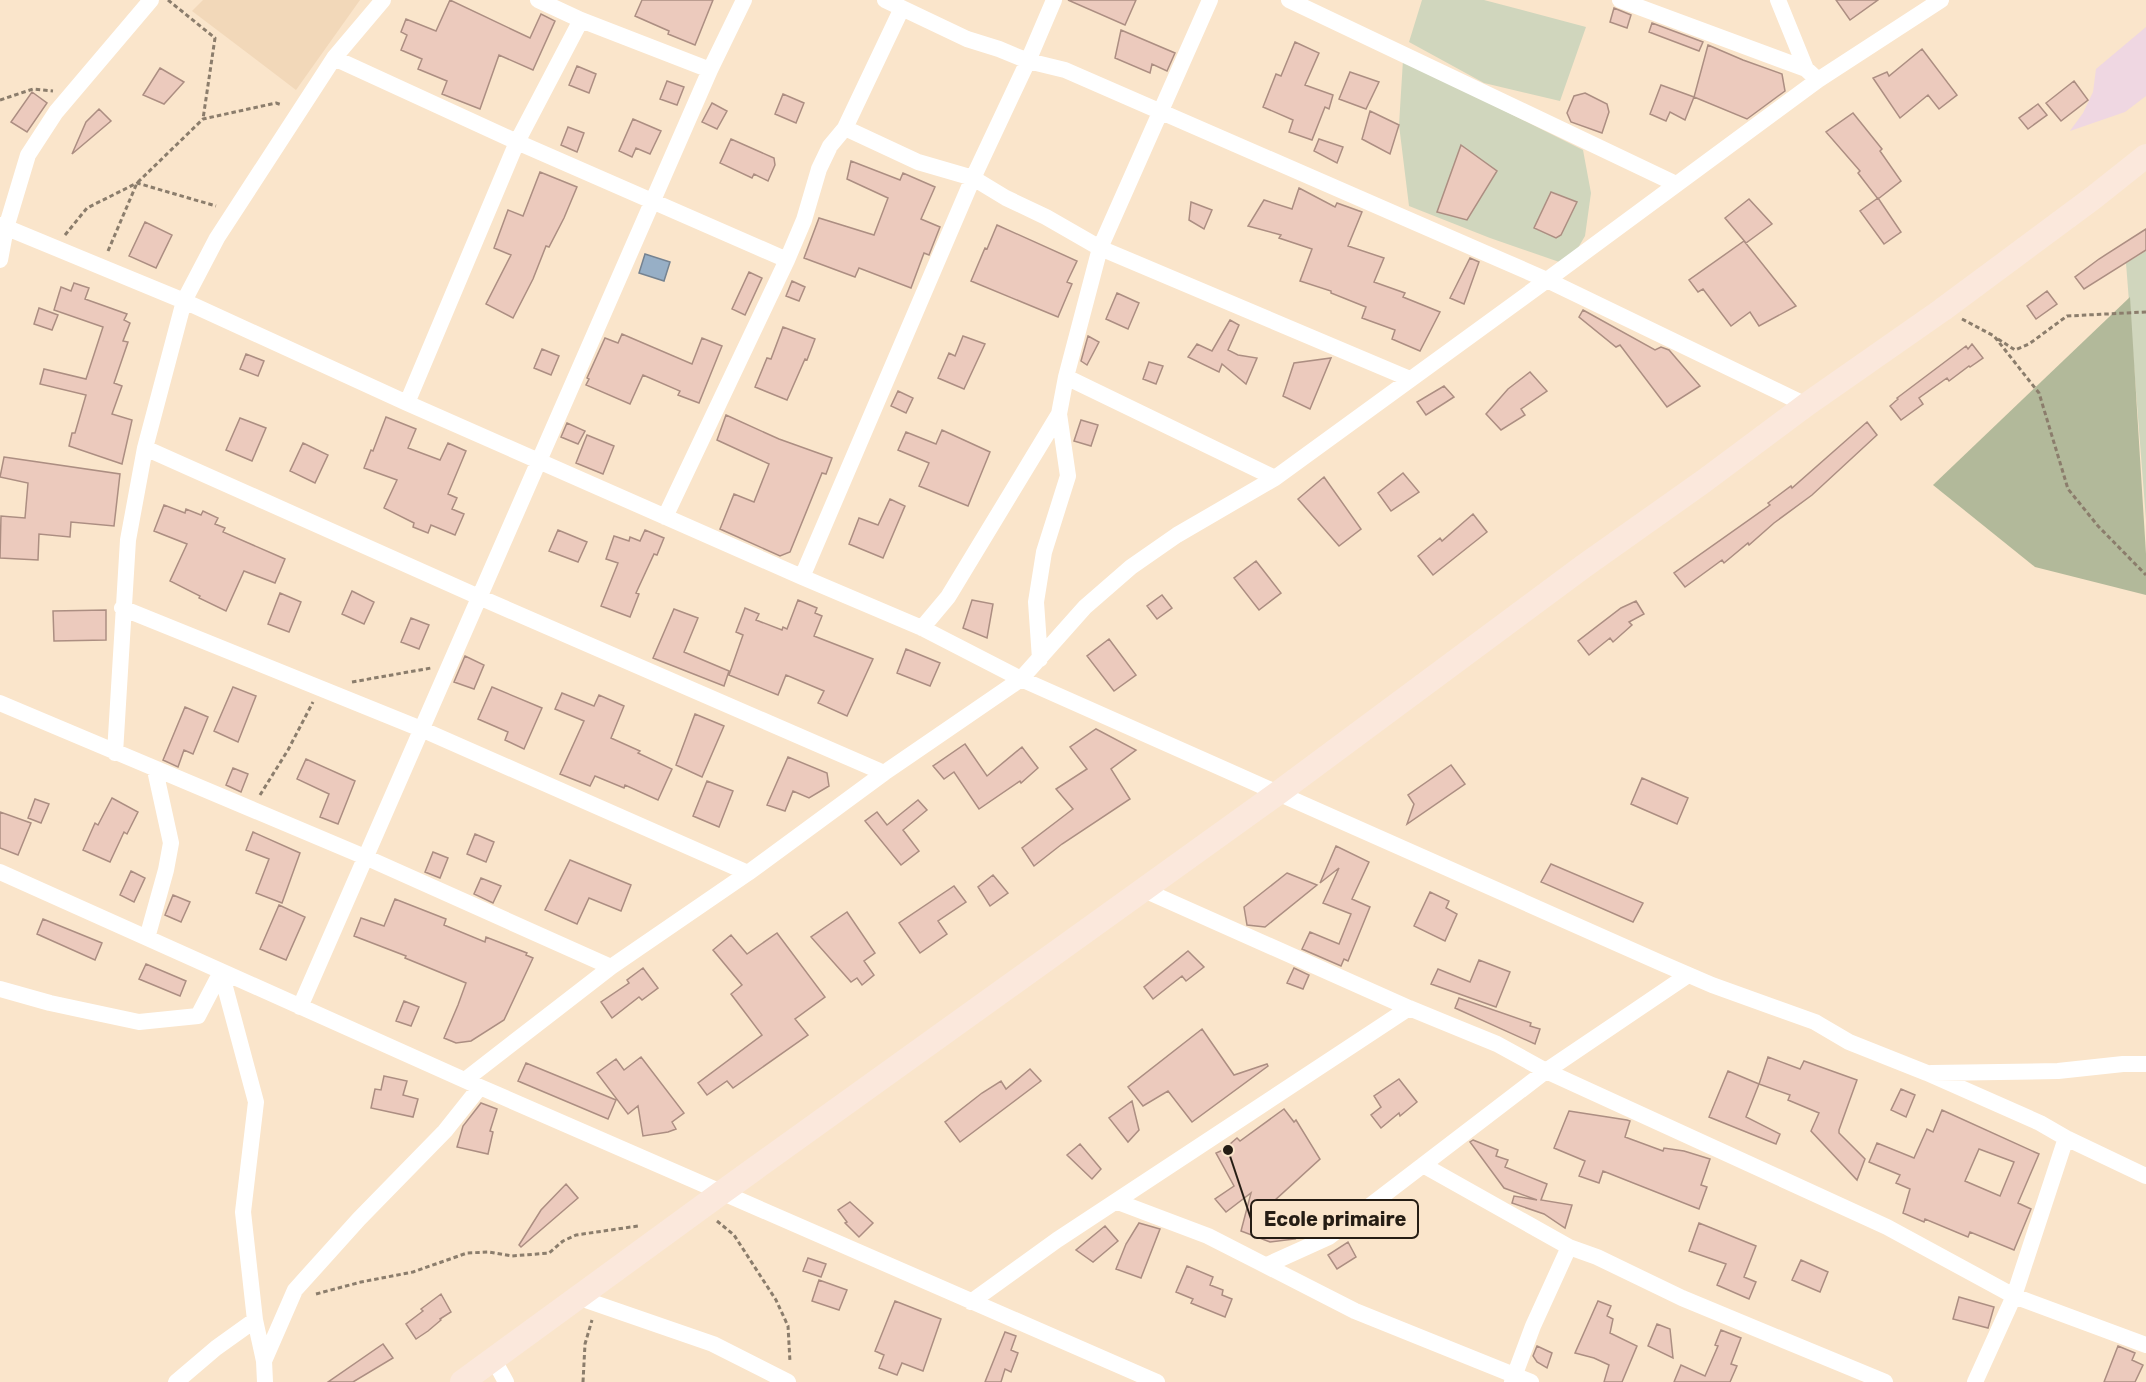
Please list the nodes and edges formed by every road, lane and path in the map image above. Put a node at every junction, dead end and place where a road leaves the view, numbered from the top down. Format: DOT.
graph roads {
  1 [pos="152,0"];
  2 [pos="168,0"];
  3 [pos="383,0"];
  4 [pos="538,0"];
  5 [pos="744,0"];
  6 [pos="885,0"];
  7 [pos="1054,0"];
  8 [pos="1210,0"];
  9 [pos="1289,0"];
  10 [pos="1620,0"];
  11 [pos="1778,0"];
  12 [pos="1941,0"];
  13 [pos="902,8"];
  14 [pos="581,20"];
  15 [pos="334,58"];
  16 [pos="1028,61"];
  17 [pos="710,70"];
  18 [pos="1812,74"];
  19 [pos="72,93"];
  20 [pos="0,100"];
  21 [pos="1160,110"];
  22 [pos="298,112"];
  23 [pos="203,119"];
  24 [pos="845,128"];
  25 [pos="517,142"];
  26 [pos="2146,156"];
  27 [pos="973,178"];
  28 [pos="137,183"];
  29 [pos="1676,184"];
  30 [pos="652,200"];
  31 [pos="234,211"];
  32 [pos="3,226"];
  33 [pos="54,248"];
  34 [pos="1100,248"];
  35 [pos="0,260"];
  36 [pos="787,260"];
  37 [pos="101,267"];
  38 [pos="1547,280"];
  39 [pos="184,301"];
  40 [pos="1942,310"];
  41 [pos="2146,312"];
  42 [pos="1994,336"];
  43 [pos="1066,377"];
  44 [pos="1410,378"];
  45 [pos="407,403"];
  46 [pos="1806,405"];
  47 [pos="1059,414"];
  48 [pos="145,448"];
  49 [pos="538,461"];
  50 [pos="1275,478"];
  51 [pos="665,517"];
  52 [pos="2146,575"];
  53 [pos="802,577"];
  54 [pos="479,597"];
  55 [pos="122,608"];
  56 [pos="922,628"];
  57 [pos="1040,659"];
  58 [pos="1021,679"];
  59 [pos="0,704"];
  60 [pos="421,729"];
  61 [pos="115,753"];
  62 [pos="155,770"];
  63 [pos="884,773"];
  64 [pos="1278,793"];
  65 [pos="365,857"];
  66 [pos="0,872"];
  67 [pos="748,873"];
  68 [pos="1144,890"];
  69 [pos="147,938"];
  70 [pos="611,967"];
  71 [pos="221,972"];
  72 [pos="1688,975"];
  73 [pos="0,989"];
  74 [pos="300,1007"];
  75 [pos="1409,1008"];
  76 [pos="2146,1064"];
  77 [pos="1546,1071"];
  78 [pos="1927,1073"];
  79 [pos="473,1083"];
  80 [pos="2066,1138"];
  81 [pos="1423,1165"];
  82 [pos="2146,1176"];
  83 [pos="721,1193"];
  84 [pos="1118,1202"];
  85 [pos="701,1207"];
  86 [pos="671,1229"];
  87 [pos="1569,1247"];
  88 [pos="1267,1265"];
  89 [pos="2014,1296"];
  90 [pos="587,1301"];
  91 [pos="971,1302"];
  92 [pos="289,1304"];
  93 [pos="255,1320"];
  94 [pos="2146,1345"];
  95 [pos="494,1360"];
  96 [pos="264,1361"];
  97 [pos="789,1377"];
  98 [pos="1513,1379"];
  99 [pos="176,1382"];
  100 [pos="264,1382"];
  101 [pos="462,1382"];
  102 [pos="506,1382"];
  103 [pos="583,1382"];
  104 [pos="1157,1382"];
  105 [pos="1532,1382"];
  106 [pos="1885,1382"];
  107 [pos="1975,1382"];
  1 -- 19 [label="street"];
  2 -- 23 [label="path"];
  3 -- 15 [label="street"];
  4 -- 14 [label="street"];
  5 -- 17 [label="street"];
  6 -- 13 [label="street"];
  7 -- 16 [label="street"];
  8 -- 21 [label="street"];
  9 -- 29 [label="street"];
  10 -- 18 [label="street"];
  11 -- 18 [label="street"];
  12 -- 18 [label="street"];
  13 -- 16 [label="street"];
  13 -- 24 [label="street"];
  14 -- 17 [label="street"];
  14 -- 25 [label="street"];
  15 -- 22 [label="street"];
  15 -- 25 [label="street"];
  16 -- 21 [label="street"];
  16 -- 27 [label="street"];
  17 -- 30 [label="street"];
  18 -- 29 [label="street"];
  19 -- 20 [label="path"];
  19 -- 32 [label="street"];
  21 -- 34 [label="street"];
  21 -- 38 [label="street"];
  22 -- 23 [label="path"];
  22 -- 31 [label="street"];
  23 -- 28 [label="path"];
  24 -- 27 [label="street"];
  24 -- 36 [label="street"];
  25 -- 30 [label="street"];
  25 -- 45 [label="street"];
  26 -- 40 [label="street"];
  27 -- 34 [label="street"];
  27 -- 53 [label="street"];
  28 -- 31 [label="path"];
  28 -- 33 [label="path"];
  28 -- 37 [label="path"];
  29 -- 38 [label="street"];
  30 -- 36 [label="street"];
  30 -- 49 [label="street"];
  31 -- 39 [label="street"];
  32 -- 33 [label="street"];
  32 -- 35 [label="street"];
  33 -- 37 [label="street"];
  34 -- 43 [label="street"];
  34 -- 44 [label="street"];
  36 -- 51 [label="street"];
  37 -- 39 [label="street"];
  38 -- 44 [label="street"];
  38 -- 46 [label="street"];
  39 -- 45 [label="street"];
  39 -- 48 [label="street"];
  40 -- 42 [label="path"];
  40 -- 46 [label="street"];
  41 -- 42 [label="path"];
  42 -- 52 [label="path"];
  43 -- 47 [label="street"];
  43 -- 50 [label="street"];
  44 -- 50 [label="street"];
  45 -- 49 [label="street"];
  46 -- 64 [label="street"];
  47 -- 56 [label="street"];
  47 -- 57 [label="street"];
  48 -- 54 [label="street"];
  48 -- 55 [label="street"];
  49 -- 51 [label="street"];
  49 -- 54 [label="street"];
  50 -- 57 [label="street"];
  51 -- 53 [label="street"];
  53 -- 56 [label="street"];
  54 -- 60 [label="street"];
  54 -- 63 [label="street"];
  55 -- 60 [label="street"];
  55 -- 61 [label="street"];
  56 -- 58 [label="street"];
  57 -- 58 [label="street"];
  58 -- 63 [label="street"];
  58 -- 64 [label="street"];
  59 -- 61 [label="street"];
  60 -- 65 [label="street"];
  60 -- 67 [label="street"];
  61 -- 62 [label="street"];
  62 -- 65 [label="street"];
  62 -- 69 [label="street"];
  63 -- 67 [label="street"];
  64 -- 68 [label="street"];
  64 -- 72 [label="street"];
  65 -- 70 [label="street"];
  65 -- 74 [label="street"];
  66 -- 69 [label="street"];
  67 -- 70 [label="street"];
  68 -- 75 [label="street"];
  68 -- 83 [label="street"];
  69 -- 71 [label="street"];
  70 -- 79 [label="street"];
  71 -- 73 [label="street"];
  71 -- 74 [label="street"];
  71 -- 93 [label="street"];
  72 -- 77 [label="street"];
  72 -- 78 [label="street"];
  74 -- 79 [label="street"];
  75 -- 77 [label="street"];
  75 -- 84 [label="street"];
  76 -- 78 [label="street"];
  77 -- 81 [label="street"];
  77 -- 89 [label="street"];
  78 -- 80 [label="street"];
  79 -- 83 [label="street"];
  79 -- 92 [label="street"];
  80 -- 82 [label="street"];
  80 -- 89 [label="street"];
  81 -- 87 [label="street"];
  81 -- 88 [label="street"];
  83 -- 85 [label="street"];
  83 -- 91 [label="street"];
  84 -- 88 [label="street"];
  84 -- 91 [label="street"];
  85 -- 86 [label="street"];
  85 -- 97 [label="path"];
  86 -- 90 [label="street"];
  86 -- 92 [label="path"];
  87 -- 98 [label="street"];
  87 -- 106 [label="street"];
  88 -- 98 [label="street"];
  89 -- 94 [label="street"];
  89 -- 107 [label="street"];
  90 -- 95 [label="street"];
  90 -- 97 [label="street"];
  90 -- 103 [label="path"];
  91 -- 104 [label="street"];
  92 -- 96 [label="street"];
  93 -- 96 [label="street"];
  93 -- 99 [label="street"];
  95 -- 101 [label="street"];
  95 -- 102 [label="street"];
  96 -- 100 [label="street"];
  98 -- 105 [label="street"];
}
